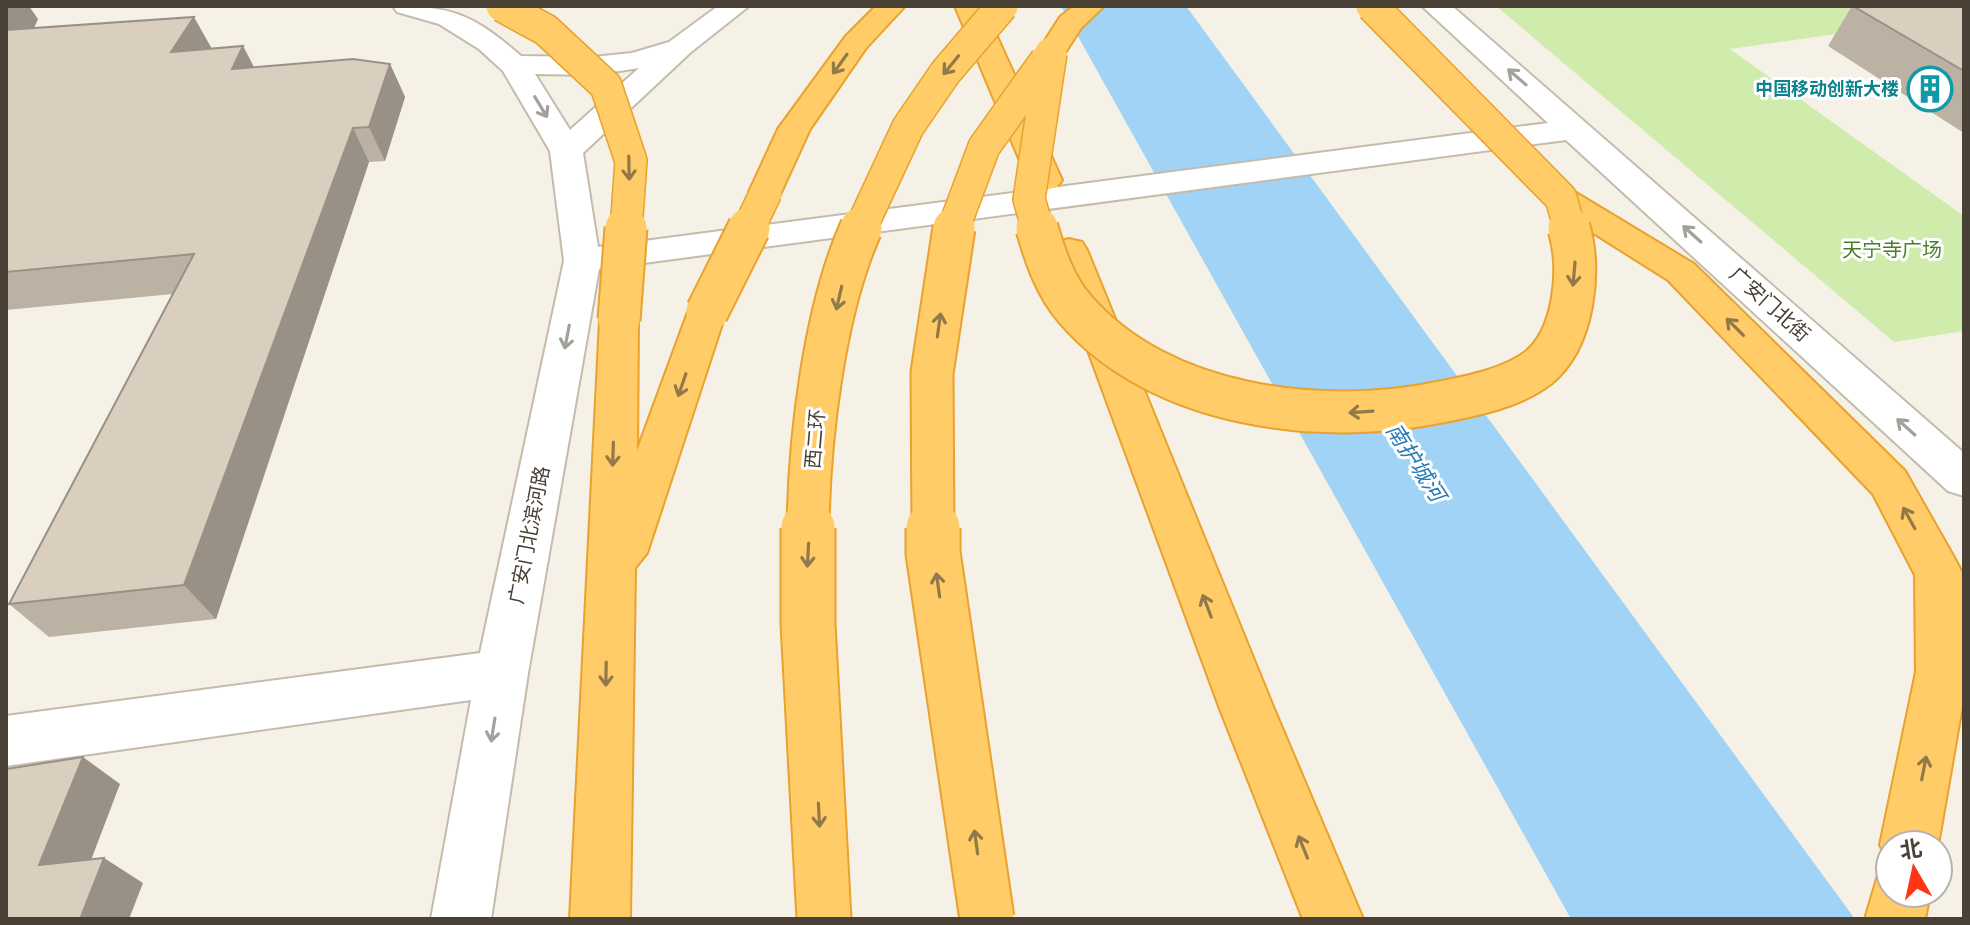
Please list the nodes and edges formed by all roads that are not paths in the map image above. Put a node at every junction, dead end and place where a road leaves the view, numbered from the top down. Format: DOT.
graph roads {
  1 [pos="407,6"];
  2 [pos="502,6"];
  3 [pos="735,6"];
  4 [pos="891,6"];
  5 [pos="969,6"];
  6 [pos="1002,6"];
  7 [pos="1090,6"];
  8 [pos="1372,6"];
  9 [pos="1436,6"];
  10 [pos="451,12"];
  11 [pos="681,46"];
  12 [pos="1051,53"];
  13 [pos="513,65"];
  14 [pos="1575,129"];
  15 [pos="566,151"];
  16 [pos="1561,198"];
  17 [pos="582,261"];
  18 [pos="1964,479"];
  19 [pos="608,596"];
  20 [pos="502,673"];
  21 [pos="6,741"];
  22 [pos="1912,829"];
  23 [pos="461,919"];
  24 [pos="600,919"];
  25 [pos="824,919"];
  26 [pos="987,919"];
  27 [pos="1333,919"];
  1 -- 10 [label="street"];
  2 -- 19 [label="highway, one-way, bridge"];
  3 -- 11 [label="street"];
  4 -- 19 [label="highway, one-way, bridge"];
  27 -- 5 [label="highway, one-way"];
  6 -- 25 [label="highway, 西二环, one-way, bridge"];
  7 -- 12 [label="highway"];
  8 -- 16 [label="highway, bridge"];
  14 -- 9 [label="street, 广安门北街, one-way"];
  10 -- 13 [label="street"];
  11 -- 13 [label="street"];
  11 -- 15 [label="street"];
  16 -- 12 [label="highway, one-way, bridge"];
  26 -- 12 [label="highway, one-way, bridge"];
  13 -- 15 [label="street, one-way"];
  14 -- 17 [label="street"];
  18 -- 14 [label="street, 广安门北街, one-way"];
  15 -- 17 [label="street, 广安门北滨河路"];
  22 -- 16 [label="highway, one-way"];
  17 -- 20 [label="street, 广安门北滨河路, one-way"];
  19 -- 24 [label="highway, one-way"];
  20 -- 21 [label="street"];
  20 -- 23 [label="street, 广安门北滨河路, one-way"];
}
